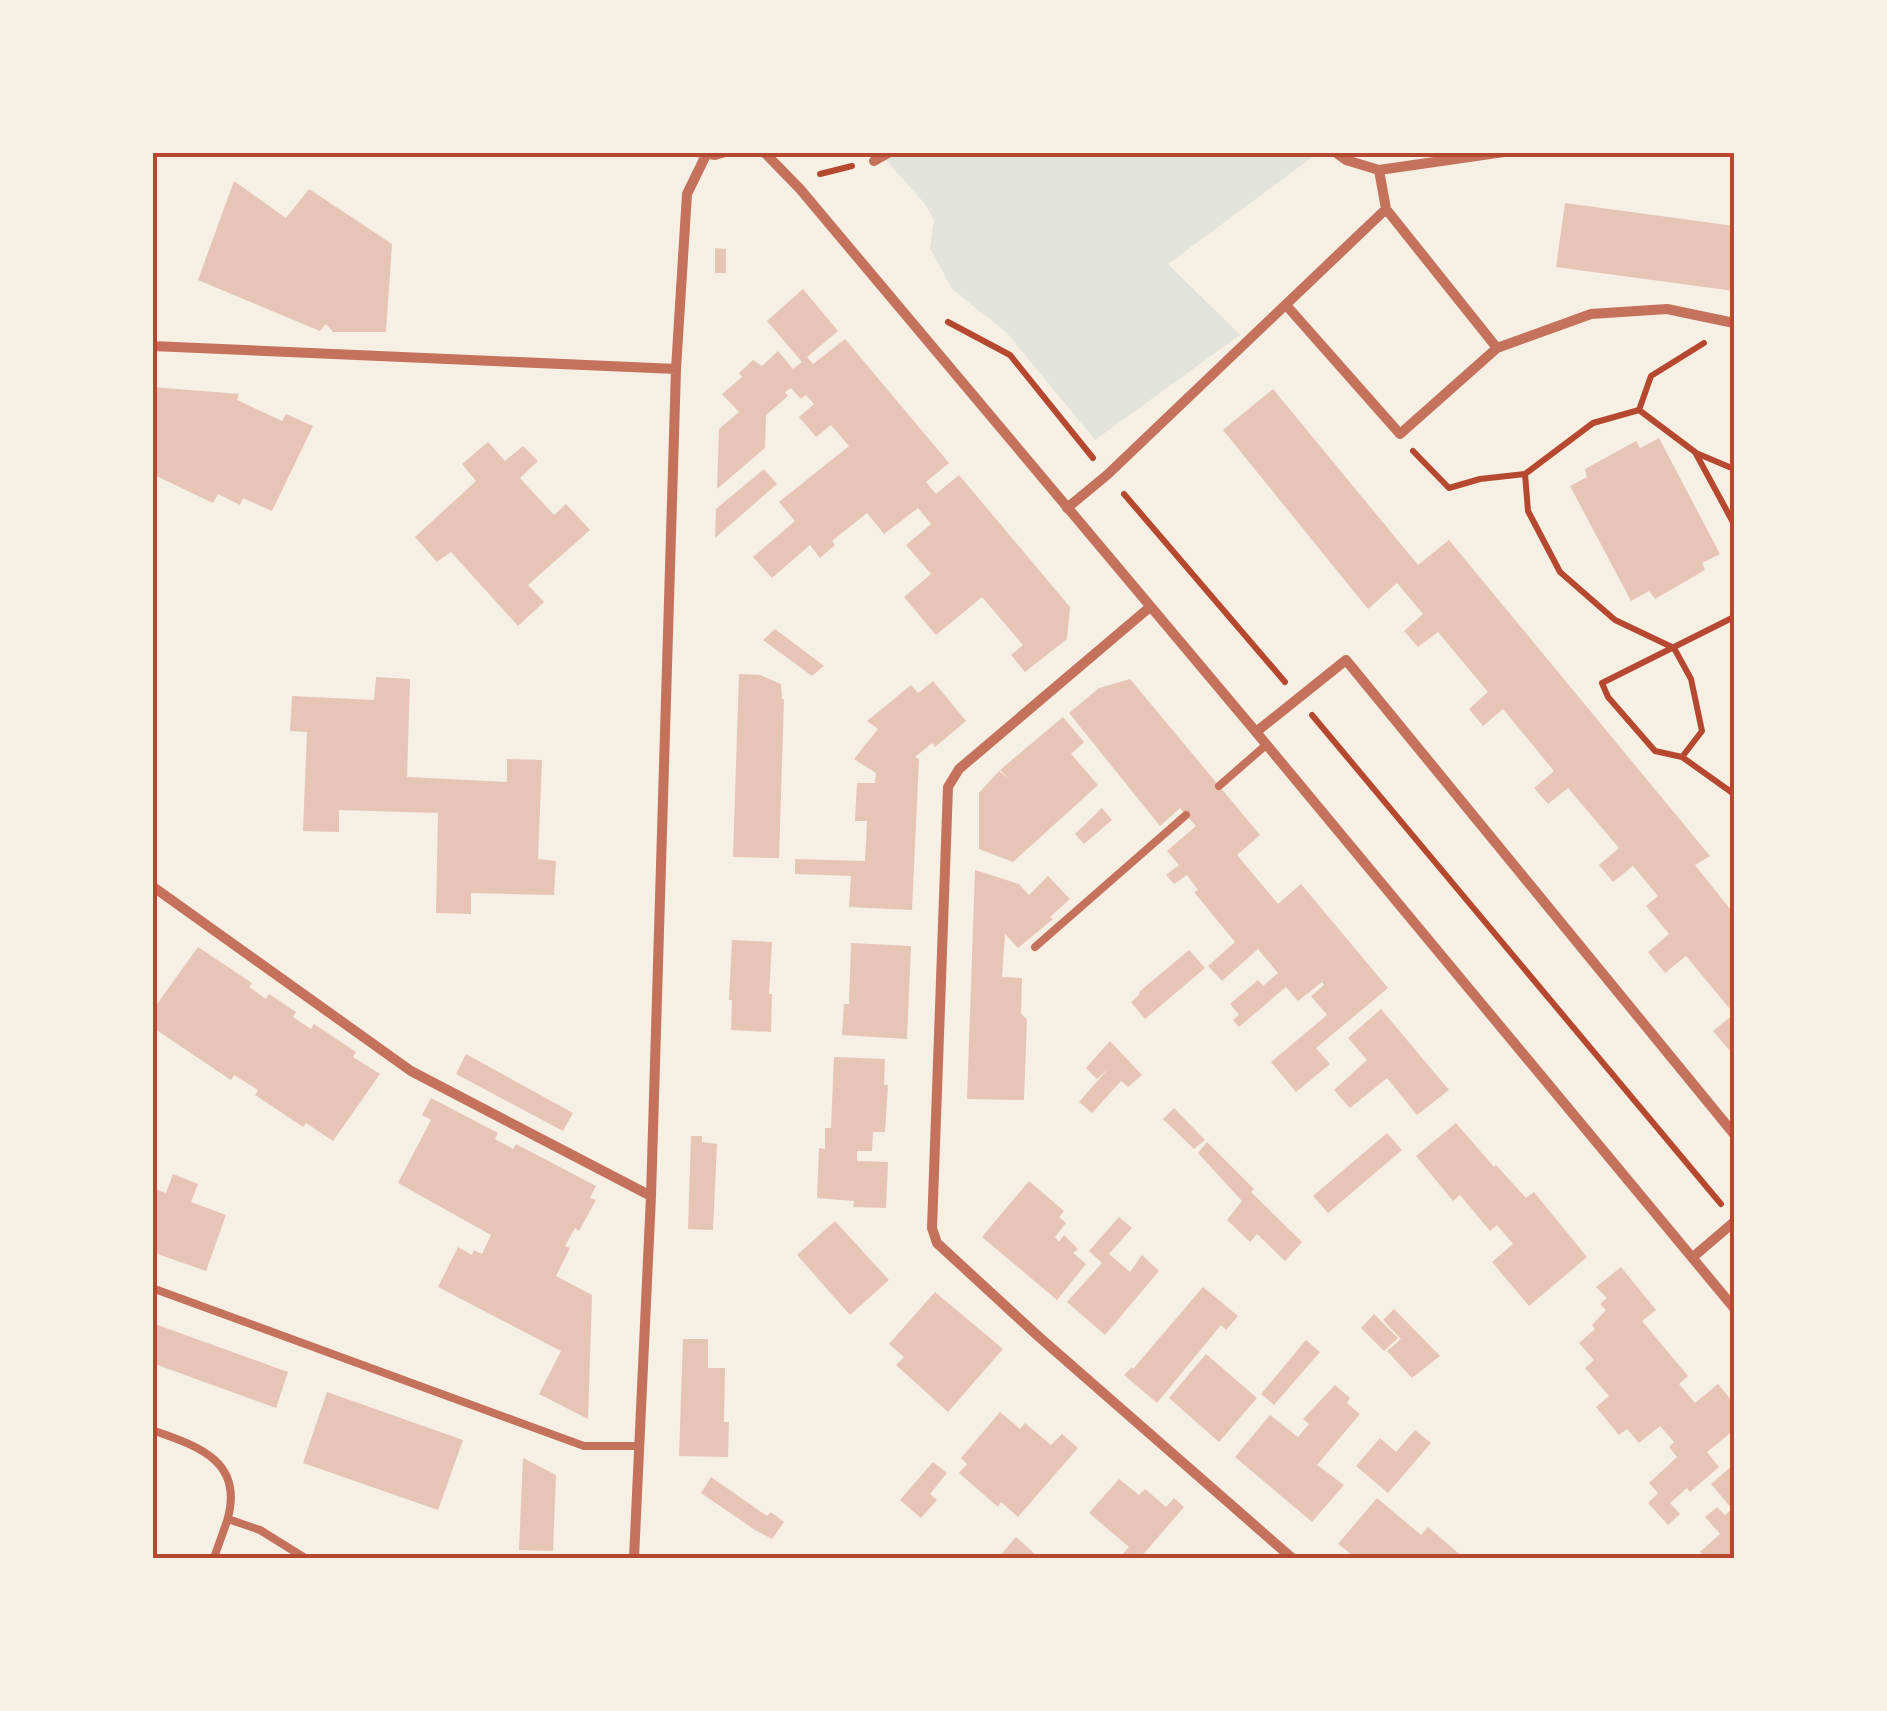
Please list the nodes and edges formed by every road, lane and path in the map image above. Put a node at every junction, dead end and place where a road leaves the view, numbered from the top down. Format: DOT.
graph roads {
  1 [pos="725,152"];
  2 [pos="764,152"];
  3 [pos="890,152"];
  4 [pos="1335,152"];
  5 [pos="1504,152"];
  6 [pos="702,154"];
  7 [pos="874,160"];
  8 [pos="810,168"];
  9 [pos="1379,170"];
  10 [pos="830,188"];
  11 [pos="1386,209"];
  12 [pos="1286,305"];
  13 [pos="936,316"];
  14 [pos="1734,323"];
  15 [pos="1718,334"];
  16 [pos="152,346"];
  17 [pos="1498,348"];
  18 [pos="676,369"];
  19 [pos="1638,410"];
  20 [pos="1400,434"];
  21 [pos="1695,452"];
  22 [pos="1734,469"];
  23 [pos="1525,474"];
  24 [pos="1108,476"];
  25 [pos="1067,508"];
  26 [pos="1734,524"];
  27 [pos="1150,607"];
  28 [pos="1734,617"];
  29 [pos="1674,648"];
  30 [pos="1298,698"];
  31 [pos="1256,732"];
  32 [pos="1266,745"];
  33 [pos="1682,757"];
  34 [pos="1219,786"];
  35 [pos="1734,794"];
  36 [pos="1186,815"];
  37 [pos="152,886"];
  38 [pos="1035,947"];
  39 [pos="1734,1134"];
  40 [pos="651,1196"];
  41 [pos="1722,1205"];
  42 [pos="1734,1222"];
  43 [pos="1693,1257"];
  44 [pos="152,1288"];
  45 [pos="1734,1308"];
  46 [pos="152,1430"];
  47 [pos="640,1446"];
  48 [pos="228,1519"];
  49 [pos="214,1558"];
  50 [pos="304,1558"];
  51 [pos="634,1558"];
  52 [pos="1292,1558"];
  1 -- 6 [label="street"];
  2 -- 25 [label="street"];
  3 -- 7 [label="street"];
  4 -- 9 [label="street"];
  5 -- 9 [label="street"];
  6 -- 18 [label="street"];
  8 -- 10 [label="path"];
  9 -- 11 [label="street"];
  11 -- 12 [label="street"];
  11 -- 17 [label="street"];
  12 -- 20 [label="street"];
  12 -- 24 [label="street"];
  13 -- 24 [label="path"];
  14 -- 17 [label="street"];
  15 -- 19 [label="path"];
  16 -- 18 [label="street"];
  17 -- 20 [label="street"];
  18 -- 40 [label="street"];
  19 -- 21 [label="path"];
  19 -- 23 [label="path"];
  20 -- 23 [label="path"];
  21 -- 22 [label="path"];
  21 -- 26 [label="path"];
  23 -- 29 [label="path"];
  24 -- 25 [label="street"];
  24 -- 30 [label="path"];
  25 -- 27 [label="street"];
  27 -- 31 [label="street"];
  27 -- 52 [label="street"];
  28 -- 29 [label="path"];
  29 -- 33 [label="path"];
  29 -- 33 [label="path"];
  30 -- 31 [label="street"];
  30 -- 39 [label="street"];
  30 -- 41 [label="path"];
  31 -- 32 [label="street"];
  32 -- 34 [label="lane"];
  32 -- 43 [label="street"];
  33 -- 35 [label="path"];
  36 -- 38 [label="lane"];
  37 -- 40 [label="street"];
  40 -- 47 [label="street"];
  42 -- 43 [label="street"];
  43 -- 45 [label="street"];
  44 -- 47 [label="lane"];
  46 -- 48 [label="lane"];
  47 -- 51 [label="street"];
  48 -- 49 [label="lane"];
  48 -- 50 [label="lane"];
}
